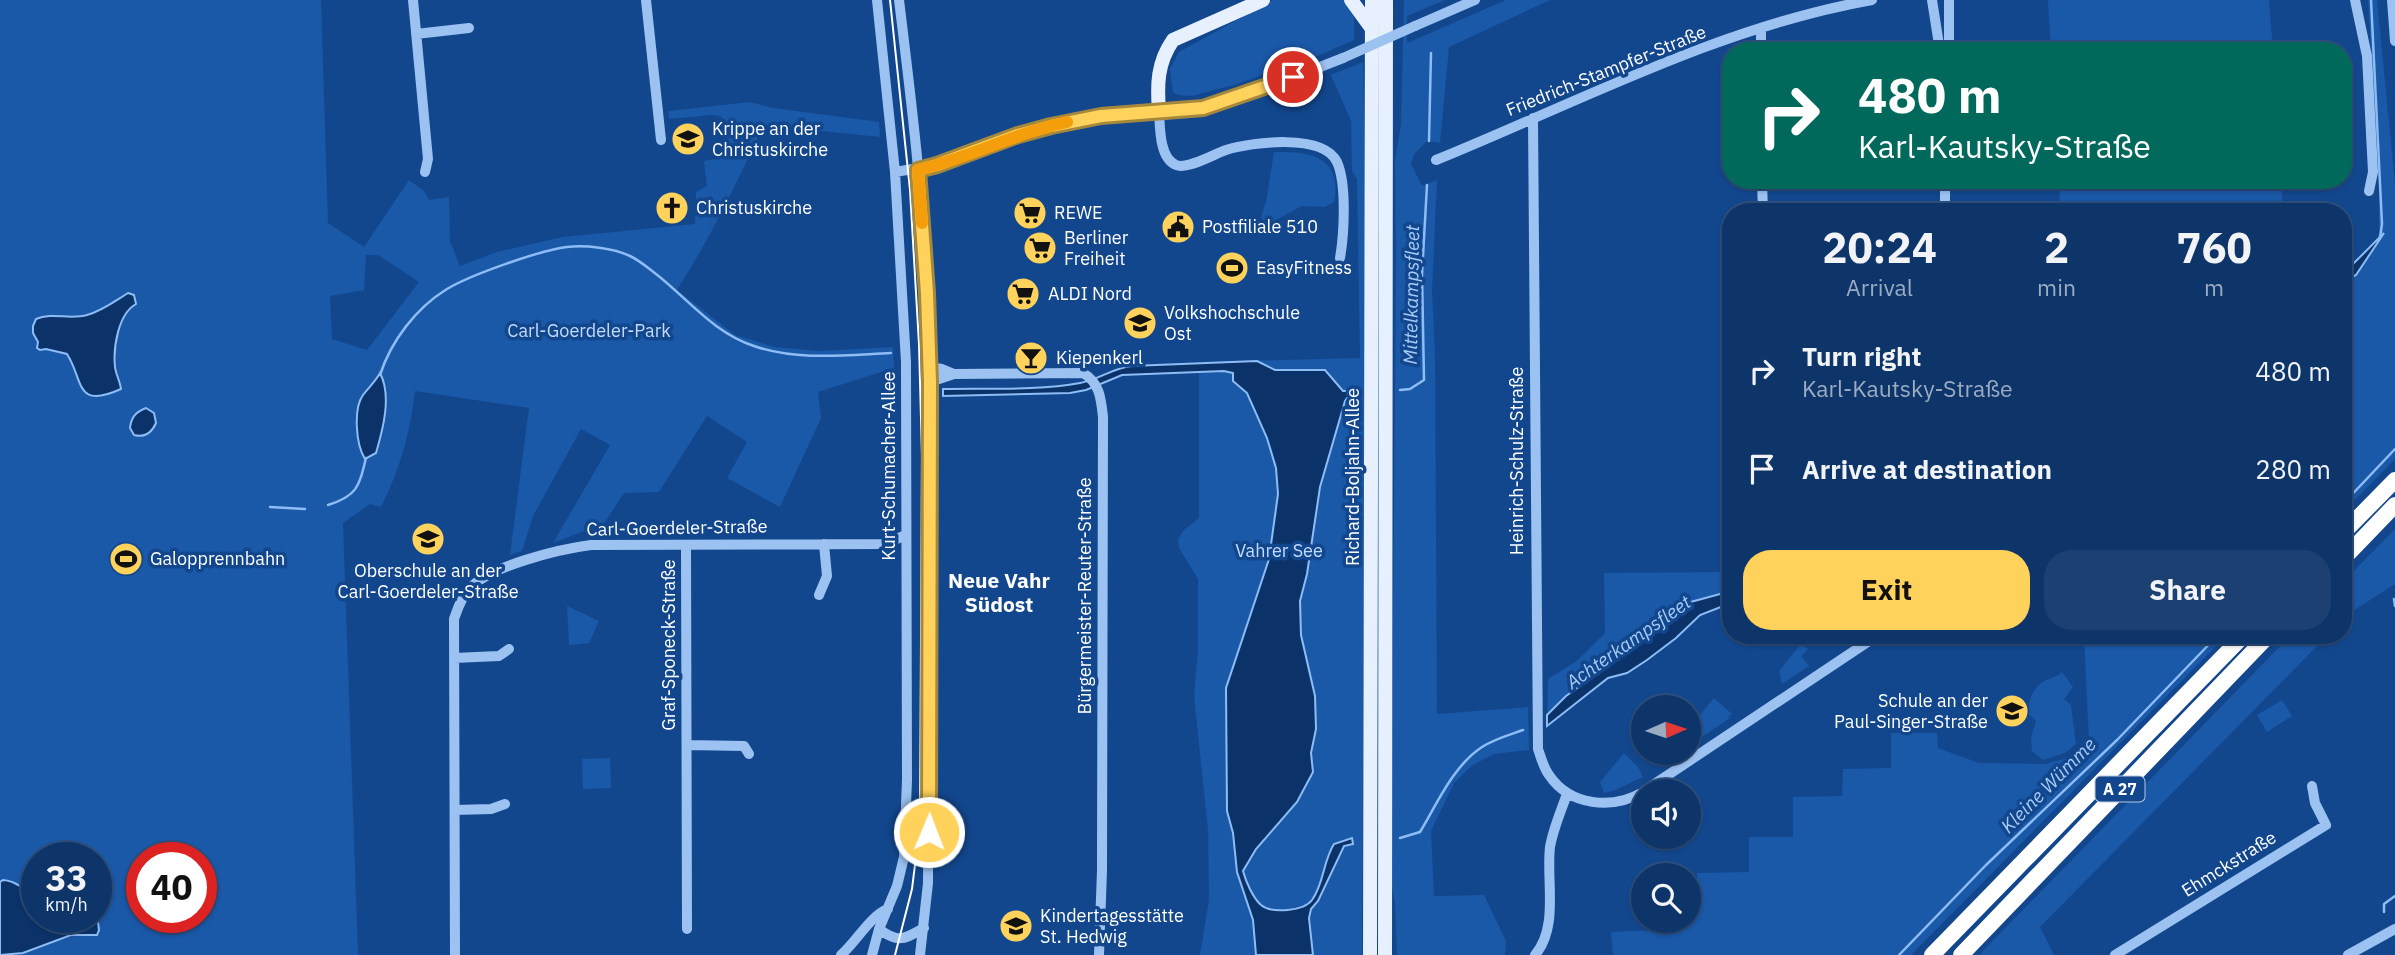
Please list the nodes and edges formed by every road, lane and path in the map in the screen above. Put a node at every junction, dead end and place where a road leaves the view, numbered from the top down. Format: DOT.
graph roads {
  1 [pos="413,0"];
  2 [pos="646,0"];
  3 [pos="877,0"];
  4 [pos="899,0"];
  5 [pos="1263,0"];
  6 [pos="1351,0"];
  7 [pos="1372,0"];
  8 [pos="1387,0"];
  9 [pos="1475,0"];
  10 [pos="1872,0"];
  11 [pos="1932,0"];
  12 [pos="1949,0"];
  13 [pos="2355,0"];
  14 [pos="2392,0"];
  15 [pos="469,28"];
  16 [pos="1372,29"];
  17 [pos="1761,29"];
  18 [pos="416,34"];
  19 [pos="2395,41"];
  20 [pos="1724,42"];
  21 [pos="1761,42"];
  22 [pos="1939,42"];
  23 [pos="1949,42"];
  24 [pos="1722,43"];
  25 [pos="1159,111"];
  26 [pos="1533,118"];
  27 [pos="661,140"];
  28 [pos="1436,160"];
  29 [pos="918,170"];
  30 [pos="425,172"];
  31 [pos="895,172"];
  32 [pos="2369,191"];
  33 [pos="1340,258"];
  34 [pos="929,367"];
  35 [pos="954,374"];
  36 [pos="930,382"];
  37 [pos="2395,480"];
  38 [pos="2395,505"];
  39 [pos="2352,524"];
  40 [pos="906,535"];
  41 [pos="824,544"];
  42 [pos="884,544"];
  43 [pos="686,546"];
  44 [pos="2352,550"];
  45 [pos="906,554"];
  46 [pos="819,595"];
  47 [pos="1864,644"];
  48 [pos="2235,644"];
  49 [pos="2260,644"];
  50 [pos="509,649"];
  51 [pos="454,658"];
  52 [pos="687,745"];
  53 [pos="749,754"];
  54 [pos="1662,779"];
  55 [pos="2312,786"];
  56 [pos="1567,793"];
  57 [pos="1631,798"];
  58 [pos="505,804"];
  59 [pos="455,810"];
  60 [pos="888,909"];
  61 [pos="925,928"];
  62 [pos="687,929"];
  63 [pos="879,929"];
  64 [pos="2395,929"];
  65 [pos="842,954"];
  66 [pos="919,954"];
  67 [pos="456,955"];
  68 [pos="873,955"];
  69 [pos="1099,955"];
  70 [pos="1370,955"];
  71 [pos="1385,955"];
  72 [pos="1535,955"];
  73 [pos="1932,955"];
  74 [pos="1961,955"];
  75 [pos="2116,955"];
  76 [pos="2348,955"];
  1 -- 18 [label="street"];
  2 -- 27 [label="street"];
  3 -- 31 [label="street, Kurt-Schumacher-Allee"];
  4 -- 29 [label="street"];
  5 -- 25 [label="main road"];
  6 -- 16 [label="main road"];
  7 -- 16 [label="main road, Richard-Boljahn-Allee"];
  8 -- 71 [label="main road, Richard-Boljahn-Allee"];
  9 -- 25 [label="street, bridge"];
  10 -- 17 [label="street, Friedrich-Stampfer-Straße"];
  11 -- 22 [label="street"];
  12 -- 23 [label="street"];
  13 -- 32 [label="street"];
  14 -- 19 [label="street"];
  15 -- 18 [label="street"];
  16 -- 70 [label="main road, Richard-Boljahn-Allee"];
  17 -- 20 [label="street, Friedrich-Stampfer-Straße"];
  17 -- 21 [label="street"];
  18 -- 30 [label="street"];
  24 -- 26 [label="street, Friedrich-Stampfer-Straße"];
  25 -- 29 [label="street"];
  25 -- 33 [label="street"];
  26 -- 28 [label="street, Friedrich-Stampfer-Straße"];
  26 -- 56 [label="street, Heinrich-Schulz-Straße"];
  29 -- 31 [label="street"];
  29 -- 34 [label="street"];
  31 -- 40 [label="street, Kurt-Schumacher-Allee"];
  34 -- 35 [label="street, Bürgermeister-Reuter-Straße"];
  34 -- 36 [label="street"];
  35 -- 36 [label="street, Bürgermeister-Reuter-Straße"];
  35 -- 69 [label="street, Bürgermeister-Reuter-Straße"];
  36 -- 61 [label="street"];
  37 -- 39 [label="highway"];
  38 -- 44 [label="highway"];
  40 -- 42 [label="street, Carl-Goerdeler-Straße"];
  40 -- 45 [label="street, Kurt-Schumacher-Allee"];
  41 -- 42 [label="street, Carl-Goerdeler-Straße"];
  41 -- 43 [label="street, Carl-Goerdeler-Straße"];
  41 -- 46 [label="street"];
  42 -- 45 [label="street, Carl-Goerdeler-Straße"];
  43 -- 51 [label="street, Carl-Goerdeler-Straße"];
  43 -- 52 [label="street, Graf-Sponeck-Straße"];
  45 -- 60 [label="street, Kurt-Schumacher-Allee"];
  47 -- 54 [label="street"];
  48 -- 73 [label="highway, A 27"];
  49 -- 74 [label="highway, A 27"];
  50 -- 51 [label="street"];
  51 -- 59 [label="street, Carl-Goerdeler-Straße"];
  52 -- 53 [label="street, Graf-Sponeck-Straße"];
  52 -- 62 [label="street, Graf-Sponeck-Straße"];
  55 -- 75 [label="street, Ehmckstraße"];
  56 -- 57 [label="street"];
  56 -- 72 [label="street"];
  58 -- 59 [label="street"];
  59 -- 67 [label="street, Carl-Goerdeler-Straße"];
  60 -- 63 [label="street, Kurt-Schumacher-Allee"];
  60 -- 65 [label="street"];
  61 -- 63 [label="street"];
  61 -- 66 [label="street"];
  63 -- 68 [label="street, Kurt-Schumacher-Allee"];
  64 -- 76 [label="street"];
  65 -- 68 [label="street"];
}
